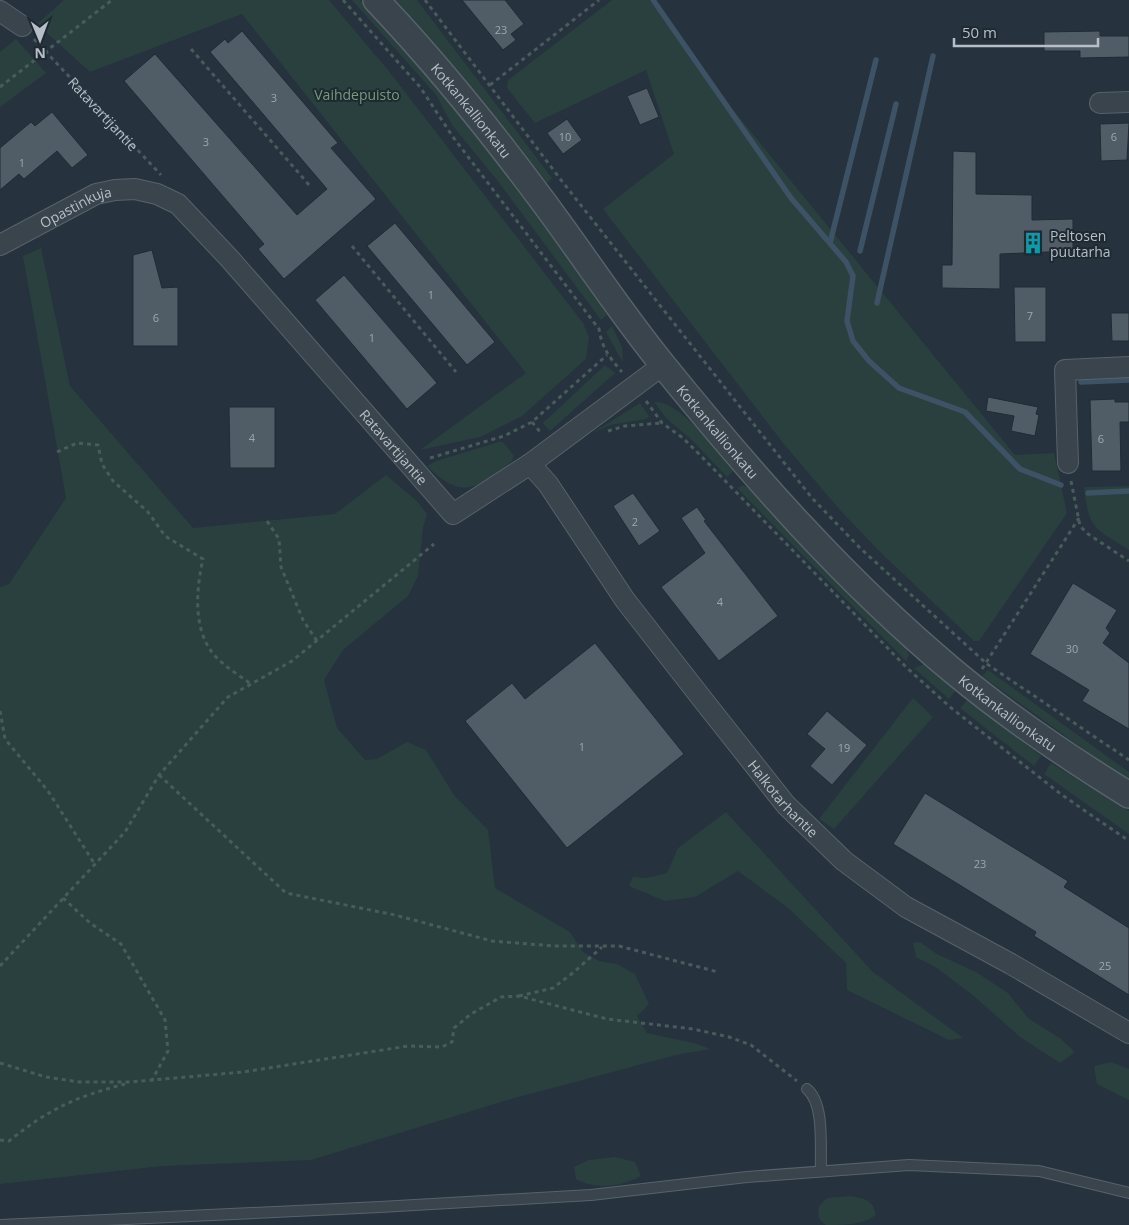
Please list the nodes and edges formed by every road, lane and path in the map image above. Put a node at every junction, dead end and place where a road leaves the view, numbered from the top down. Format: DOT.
graph roads {
  1 [pos="112,0"];
  2 [pos="343,0"];
  3 [pos="376,0"];
  4 [pos="425,0"];
  5 [pos="599,0"];
  6 [pos="0,11"];
  7 [pos="22,26"];
  8 [pos="191,49"];
  9 [pos="44,51"];
  10 [pos="490,85"];
  11 [pos="0,87"];
  12 [pos="1129,102"];
  13 [pos="1100,103"];
  14 [pos="160,186"];
  15 [pos="310,186"];
  16 [pos="0,245"];
  17 [pos="352,246"];
  18 [pos="648,291"];
  19 [pos="642,296"];
  20 [pos="607,355"];
  21 [pos="663,365"];
  22 [pos="1129,367"];
  23 [pos="620,370"];
  24 [pos="456,372"];
  25 [pos="532,422"];
  26 [pos="662,423"];
  27 [pos="603,432"];
  28 [pos="544,437"];
  29 [pos="57,452"];
  30 [pos="423,461"];
  31 [pos="1068,463"];
  32 [pos="530,464"];
  33 [pos="1079,518"];
  34 [pos="267,521"];
  35 [pos="434,544"];
  36 [pos="1129,561"];
  37 [pos="317,641"];
  38 [pos="987,664"];
  39 [pos="251,684"];
  40 [pos="0,711"];
  41 [pos="1129,760"];
  42 [pos="159,775"];
  43 [pos="1129,795"];
  44 [pos="94,863"];
  45 [pos="63,898"];
  46 [pos="602,946"];
  47 [pos="0,966"];
  48 [pos="718,972"];
  49 [pos="519,996"];
  50 [pos="1129,1033"];
  51 [pos="0,1063"];
  52 [pos="152,1080"];
  53 [pos="130,1082"];
  54 [pos="807,1089"];
  55 [pos="0,1140"];
  56 [pos="821,1171"];
  57 [pos="1129,1193"];
  58 [pos="0,1225"];
  1 -- 9 [label="path"];
  2 -- 20 [label="path"];
  3 -- 21 [label="street, Kotkankallionkatu"];
  4 -- 10 [label="path"];
  5 -- 10 [label="path"];
  6 -- 7 [label="street"];
  7 -- 9 [label="path, Ratavartijantie"];
  8 -- 15 [label="path"];
  9 -- 11 [label="path"];
  9 -- 14 [label="path, Ratavartijantie"];
  10 -- 18 [label="path"];
  12 -- 13 [label="street"];
  14 -- 16 [label="street, Opastinkuja"];
  14 -- 32 [label="street, Ratavartijantie"];
  17 -- 24 [label="path"];
  18 -- 19 [label="path"];
  18 -- 38 [label="path"];
  20 -- 23 [label="path"];
  20 -- 25 [label="path"];
  21 -- 32 [label="street, Ratavartijantie"];
  21 -- 43 [label="street, Kotkankallionkatu"];
  22 -- 31 [label="street"];
  25 -- 28 [label="path"];
  25 -- 30 [label="path"];
  26 -- 27 [label="path"];
  29 -- 39 [label="path"];
  31 -- 33 [label="path"];
  32 -- 50 [label="street, Halkotarhantie"];
  33 -- 36 [label="path"];
  33 -- 38 [label="path"];
  34 -- 37 [label="path"];
  35 -- 37 [label="path"];
  37 -- 39 [label="path"];
  38 -- 41 [label="path"];
  39 -- 42 [label="path"];
  40 -- 44 [label="path"];
  42 -- 44 [label="path"];
  42 -- 46 [label="path"];
  44 -- 45 [label="path"];
  45 -- 47 [label="path"];
  45 -- 52 [label="path"];
  46 -- 48 [label="path"];
  46 -- 49 [label="path"];
  49 -- 52 [label="path"];
  49 -- 54 [label="path"];
  51 -- 53 [label="path"];
  52 -- 53 [label="path"];
  53 -- 55 [label="path"];
  54 -- 56 [label="lane"];
  56 -- 57 [label="lane"];
  56 -- 58 [label="lane"];
}
